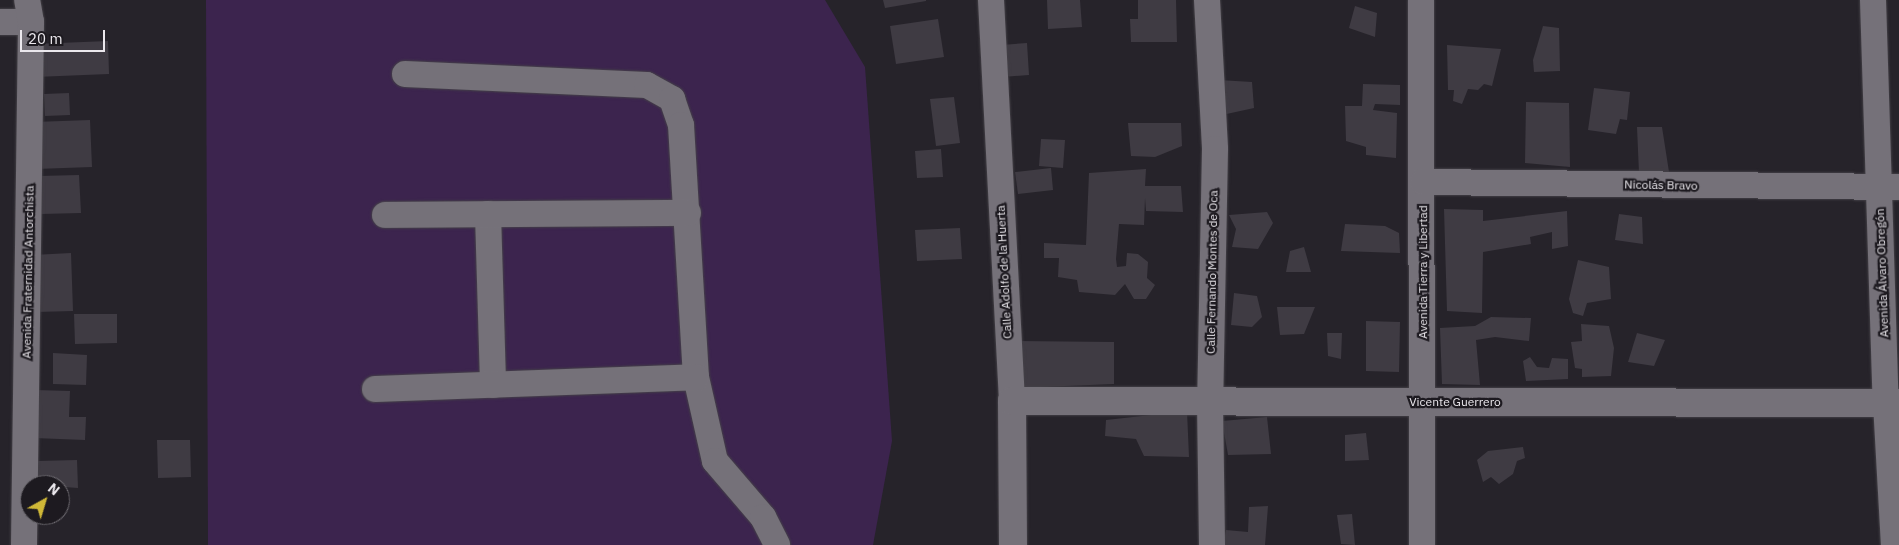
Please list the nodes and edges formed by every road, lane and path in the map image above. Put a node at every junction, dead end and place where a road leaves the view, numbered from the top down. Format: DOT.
graph roads {
  1 [pos="991,0"];
  2 [pos="1207,0"];
  3 [pos="1422,0"];
  4 [pos="1873,0"];
  5 [pos="29,11"];
  6 [pos="0,22"];
  7 [pos="405,74"];
  8 [pos="1424,182"];
  9 [pos="1889,187"];
  10 [pos="688,213"];
  11 [pos="488,214"];
  12 [pos="385,215"];
  13 [pos="696,377"];
  14 [pos="493,384"];
  15 [pos="375,389"];
  16 [pos="1012,401"];
  17 [pos="1210,401"];
  18 [pos="1422,402"];
  19 [pos="1893,403"];
  20 [pos="24,545"];
  21 [pos="776,545"];
  22 [pos="1012,545"];
  23 [pos="1212,545"];
  24 [pos="1422,545"];
  25 [pos="1894,545"];
  1 -- 16 [label="street, Calle Adolfo de la Huerta"];
  2 -- 17 [label="street, Calle Fernando Montes de Oca"];
  3 -- 8 [label="street, Avenida Tierra y Libertad"];
  4 -- 9 [label="street, Avenida Álvaro Obregón"];
  5 -- 6 [label="street"];
  5 -- 20 [label="street, Avenida Fraternidad Antorchista"];
  7 -- 10 [label="street"];
  8 -- 9 [label="street, Nicolás Bravo"];
  8 -- 18 [label="street, Avenida Tierra y Libertad"];
  9 -- 19 [label="street, Avenida Álvaro Obregón"];
  10 -- 11 [label="street"];
  10 -- 13 [label="street"];
  11 -- 12 [label="street"];
  11 -- 14 [label="street"];
  13 -- 14 [label="street"];
  13 -- 21 [label="street"];
  14 -- 15 [label="street"];
  16 -- 17 [label="street, Vicente Guerrero"];
  16 -- 22 [label="street, Calle Adolfo de la Huerta"];
  17 -- 18 [label="street, Vicente Guerrero"];
  17 -- 23 [label="street, Calle Fernando Montes de Oca"];
  18 -- 19 [label="street, Vicente Guerrero"];
  18 -- 24 [label="street, Avenida Tierra y Libertad"];
  19 -- 25 [label="street, Avenida Álvaro Obregón"];
}
